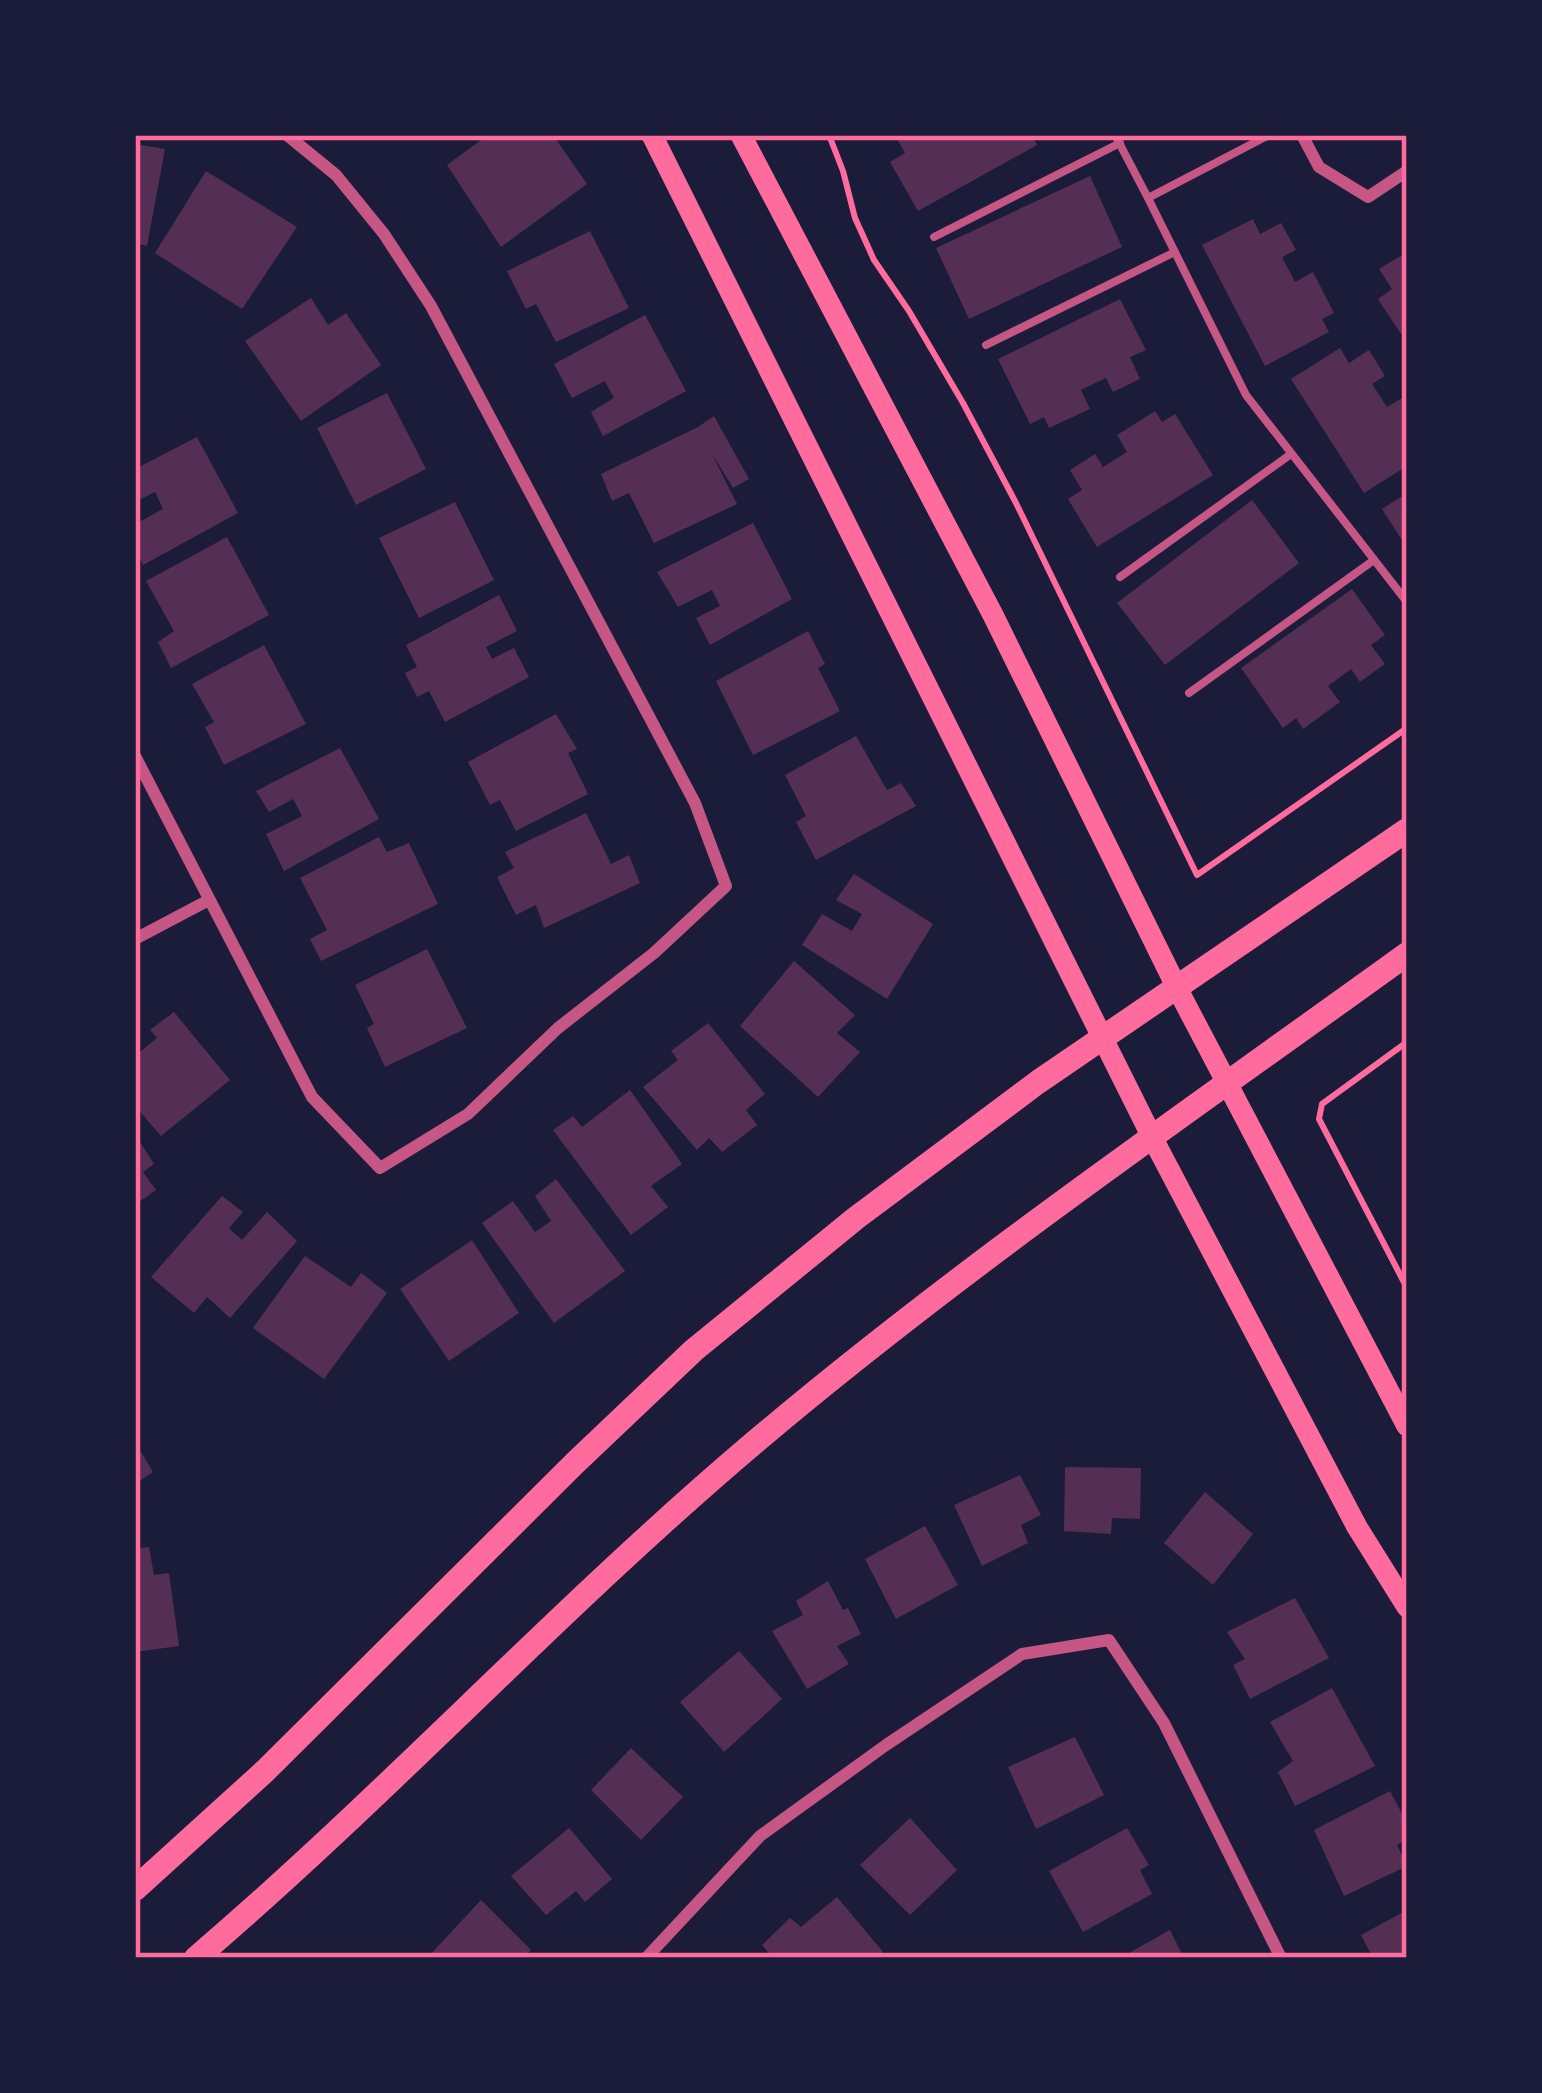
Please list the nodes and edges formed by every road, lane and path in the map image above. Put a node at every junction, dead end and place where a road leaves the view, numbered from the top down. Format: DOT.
graph roads {
  1 [pos="287,135"];
  2 [pos="652,135"];
  3 [pos="741,135"];
  4 [pos="829,135"];
  5 [pos="1269,135"];
  6 [pos="1301,135"];
  7 [pos="1118,139"];
  8 [pos="1407,171"];
  9 [pos="1148,198"];
  10 [pos="934,237"];
  11 [pos="1175,252"];
  12 [pos="986,345"];
  13 [pos="1292,454"];
  14 [pos="1374,560"];
  15 [pos="1120,578"];
  16 [pos="1407,602"];
  17 [pos="1189,693"];
  18 [pos="1407,728"];
  19 [pos="135,756"];
  20 [pos="1407,830"];
  21 [pos="209,900"];
  22 [pos="135,939"];
  23 [pos="1407,955"];
  24 [pos="1177,988"];
  25 [pos="1104,1037"];
  26 [pos="1407,1042"];
  27 [pos="1228,1084"];
  28 [pos="1152,1137"];
  29 [pos="1407,1288"];
  30 [pos="1407,1426"];
  31 [pos="1407,1607"];
  32 [pos="135,1889"];
  33 [pos="196,1958"];
  34 [pos="646,1958"];
  35 [pos="1281,1958"];
  1 -- 21 [label="street"];
  2 -- 25 [label="main road"];
  3 -- 24 [label="main road"];
  4 -- 18 [label="path"];
  5 -- 9 [label="lane"];
  6 -- 8 [label="street"];
  7 -- 9 [label="lane"];
  7 -- 10 [label="lane"];
  9 -- 11 [label="lane"];
  11 -- 12 [label="lane"];
  11 -- 13 [label="lane"];
  13 -- 14 [label="lane"];
  13 -- 15 [label="lane"];
  14 -- 16 [label="lane"];
  14 -- 17 [label="lane"];
  19 -- 21 [label="street"];
  20 -- 24 [label="main road"];
  21 -- 22 [label="street"];
  23 -- 27 [label="main road"];
  24 -- 25 [label="main road"];
  24 -- 27 [label="main road"];
  25 -- 28 [label="main road"];
  25 -- 32 [label="main road"];
  26 -- 29 [label="path"];
  27 -- 28 [label="main road"];
  27 -- 30 [label="main road"];
  28 -- 31 [label="main road"];
  28 -- 33 [label="main road"];
  34 -- 35 [label="street"];
}
